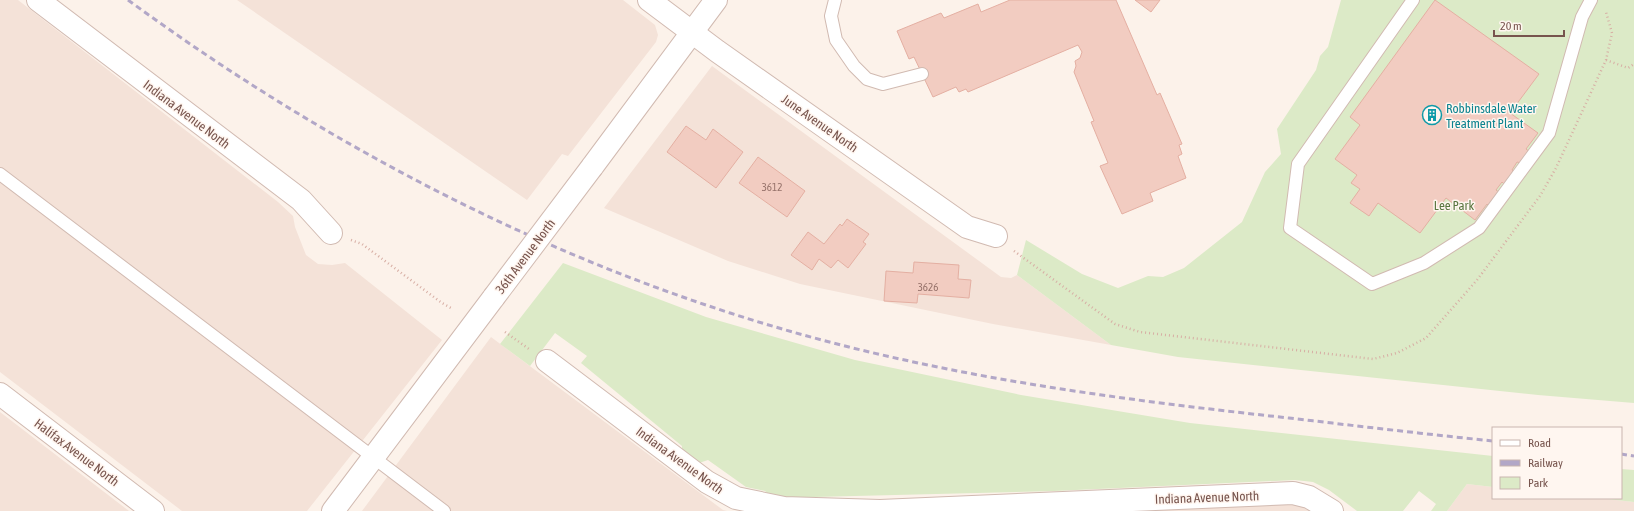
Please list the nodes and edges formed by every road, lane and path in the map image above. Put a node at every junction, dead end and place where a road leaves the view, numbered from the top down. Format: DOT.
graph roads {
  1 [pos="38,0"];
  2 [pos="649,0"];
  3 [pos="716,0"];
  4 [pos="835,0"];
  5 [pos="1413,0"];
  6 [pos="1591,0"];
  7 [pos="692,32"];
  8 [pos="1606,60"];
  9 [pos="1634,64"];
  10 [pos="922,74"];
  11 [pos="0,174"];
  12 [pos="331,233"];
  13 [pos="996,236"];
  14 [pos="451,308"];
  15 [pos="505,332"];
  16 [pos="547,361"];
  17 [pos="0,394"];
  18 [pos="374,457"];
  19 [pos="153,511"];
  20 [pos="333,511"];
  21 [pos="444,511"];
  22 [pos="1332,511"];
  1 -- 12 [label="street, Indiana Avenue North"];
  2 -- 7 [label="street, June Avenue North"];
  3 -- 7 [label="street, 36th Avenue North"];
  4 -- 10 [label="lane"];
  5 -- 6 [label="lane"];
  7 -- 13 [label="street, June Avenue North"];
  7 -- 18 [label="street, 36th Avenue North, bridge"];
  8 -- 9 [label="path"];
  11 -- 18 [label="lane"];
  12 -- 14 [label="path"];
  15 -- 16 [label="path"];
  16 -- 22 [label="street, Indiana Avenue North"];
  17 -- 19 [label="street, Halifax Avenue North"];
  18 -- 20 [label="street, 36th Avenue North"];
  18 -- 21 [label="lane"];
}
